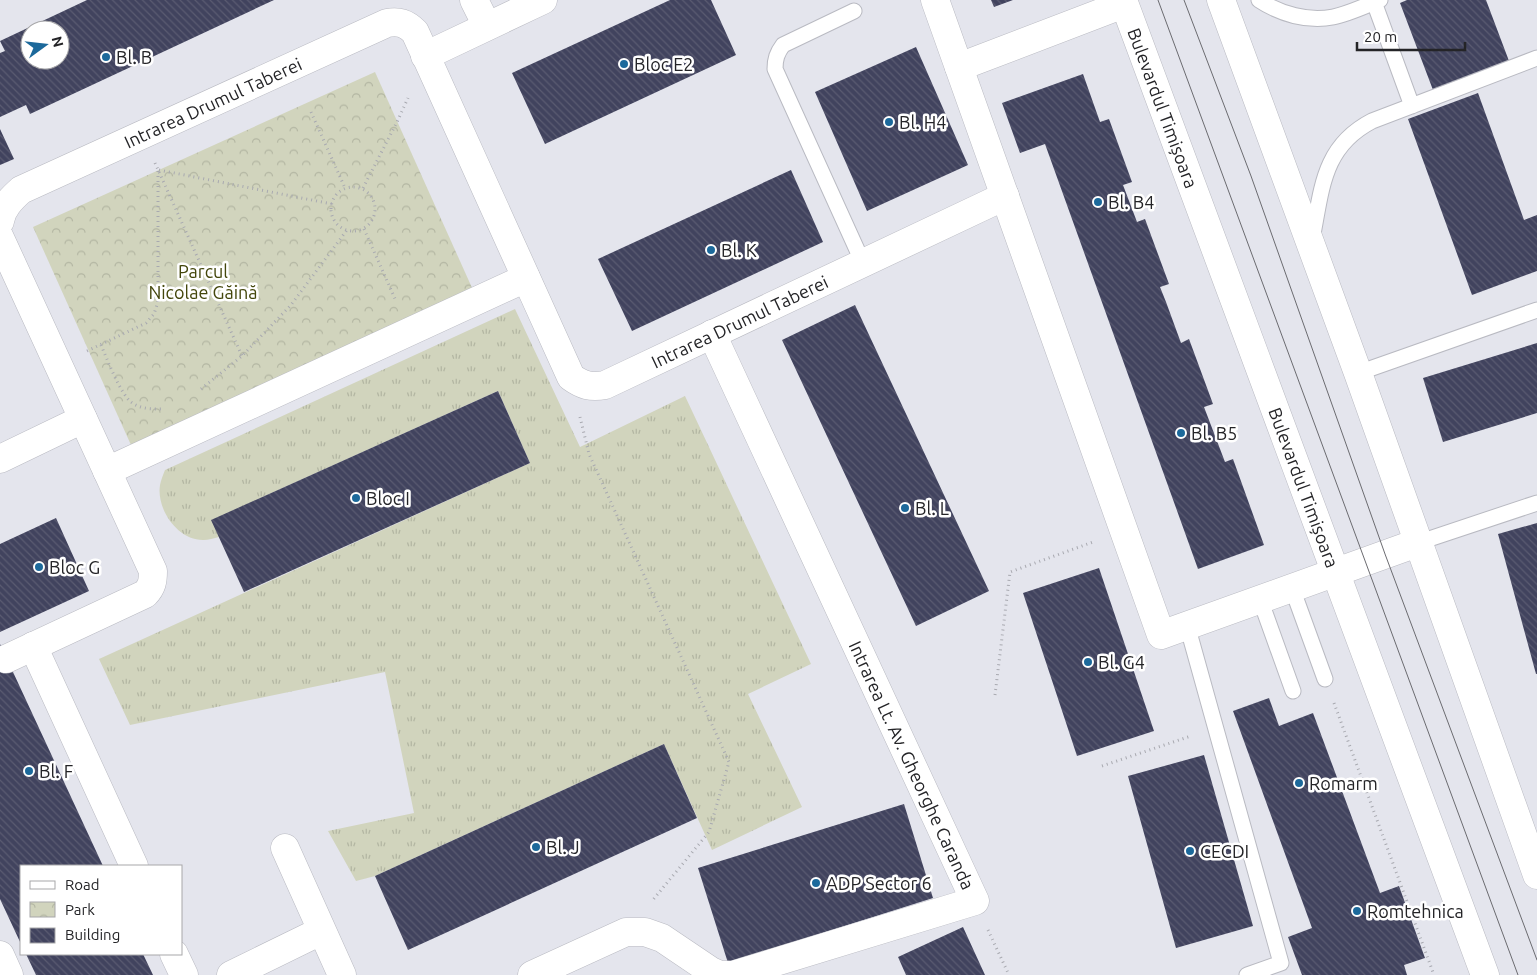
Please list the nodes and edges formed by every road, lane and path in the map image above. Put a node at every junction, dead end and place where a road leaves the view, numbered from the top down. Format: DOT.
graph roads {
  1 [pos="474,0"];
  2 [pos="543,0"];
  3 [pos="935,0"];
  4 [pos="1221,0"];
  5 [pos="1259,0"];
  6 [pos="1377,1"];
  7 [pos="1123,2"];
  8 [pos="854,11"];
  9 [pos="486,26"];
  10 [pos="425,56"];
  11 [pos="1537,58"];
  12 [pos="959,67"];
  13 [pos="1412,106"];
  14 [pos="311,112"];
  15 [pos="158,170"];
  16 [pos="345,188"];
  17 [pos="363,188"];
  18 [pos="1005,196"];
  19 [pos="332,204"];
  20 [pos="0,221"];
  21 [pos="364,229"];
  22 [pos="347,230"];
  23 [pos="1310,248"];
  24 [pos="2,249"];
  25 [pos="862,263"];
  26 [pos="526,278"];
  27 [pos="396,301"];
  28 [pos="1537,310"];
  29 [pos="712,334"];
  30 [pos="242,356"];
  31 [pos="1358,373"];
  32 [pos="571,377"];
  33 [pos="196,392"];
  34 [pos="168,406"];
  35 [pos="84,419"];
  36 [pos="0,459"];
  37 [pos="107,471"];
  38 [pos="1537,503"];
  39 [pos="1124,530"];
  40 [pos="1417,542"];
  41 [pos="1336,572"];
  42 [pos="1292,588"];
  43 [pos="1260,599"];
  44 [pos="1187,625"];
  45 [pos="33,646"];
  46 [pos="6,659"];
  47 [pos="1325,679"];
  48 [pos="1293,691"];
  49 [pos="995,695"];
  50 [pos="1197,734"];
  51 [pos="1102,766"];
  52 [pos="285,848"];
  53 [pos="134,865"];
  54 [pos="1537,874"];
  55 [pos="975,901"];
  56 [pos="321,931"];
  57 [pos="626,932"];
  58 [pos="174,955"];
  59 [pos="0,956"];
  60 [pos="9,975"];
  61 [pos="184,975"];
  62 [pos="231,975"];
  63 [pos="342,975"];
  64 [pos="532,975"];
  65 [pos="1009,975"];
  66 [pos="1247,975"];
  67 [pos="1434,975"];
  68 [pos="1485,975"];
  1 -- 9 [label="street"];
  2 -- 9 [label="street"];
  3 -- 12 [label="street"];
  4 -- 23 [label="street"];
  5 -- 6 [label="lane"];
  6 -- 13 [label="lane"];
  7 -- 12 [label="street"];
  7 -- 41 [label="street, Bulevardul Timișoara"];
  8 -- 25 [label="lane"];
  9 -- 10 [label="street"];
  10 -- 17 [label="path"];
  10 -- 20 [label="street, Intrarea Drumul Taberei"];
  10 -- 26 [label="street, Intrarea Drumul Taberei"];
  11 -- 13 [label="lane"];
  12 -- 18 [label="street"];
  13 -- 23 [label="lane"];
  14 -- 16 [label="path"];
  15 -- 19 [label="path"];
  15 -- 30 [label="path"];
  15 -- 34 [label="path"];
  16 -- 17 [label="path"];
  16 -- 19 [label="path"];
  17 -- 21 [label="path"];
  18 -- 25 [label="street, Intrarea Drumul Taberei"];
  18 -- 39 [label="street"];
  19 -- 22 [label="path"];
  21 -- 22 [label="path"];
  21 -- 27 [label="path"];
  22 -- 30 [label="path"];
  23 -- 31 [label="street"];
  24 -- 35 [label="street"];
  25 -- 29 [label="street, Intrarea Drumul Taberei"];
  26 -- 32 [label="street, Intrarea Drumul Taberei"];
  26 -- 37 [label="street"];
  28 -- 31 [label="lane"];
  29 -- 32 [label="street, Intrarea Drumul Taberei"];
  29 -- 55 [label="street, Intrarea Lt. Av. Gheorghe Caranda"];
  30 -- 33 [label="path"];
  31 -- 40 [label="street"];
  32 -- 57 [label="path"];
  35 -- 36 [label="street"];
  35 -- 37 [label="street"];
  37 -- 45 [label="street"];
  38 -- 40 [label="lane"];
  39 -- 44 [label="street"];
  39 -- 49 [label="path"];
  40 -- 41 [label="street"];
  40 -- 54 [label="street"];
  41 -- 42 [label="street"];
  41 -- 68 [label="street, Bulevardul Timișoara"];
  42 -- 43 [label="street"];
  42 -- 47 [label="lane"];
  43 -- 44 [label="street"];
  43 -- 48 [label="lane"];
  44 -- 66 [label="lane"];
  45 -- 46 [label="street"];
  45 -- 53 [label="street"];
  47 -- 67 [label="path"];
  50 -- 51 [label="path"];
  52 -- 56 [label="street"];
  55 -- 57 [label="street, Intrarea Lt. Av. Gheorghe Caranda"];
  55 -- 65 [label="path"];
  56 -- 62 [label="street"];
  56 -- 63 [label="street"];
  57 -- 64 [label="street, Intrarea Lt. Av. Gheorghe Caranda"];
  58 -- 61 [label="street"];
  59 -- 60 [label="street"];
}
